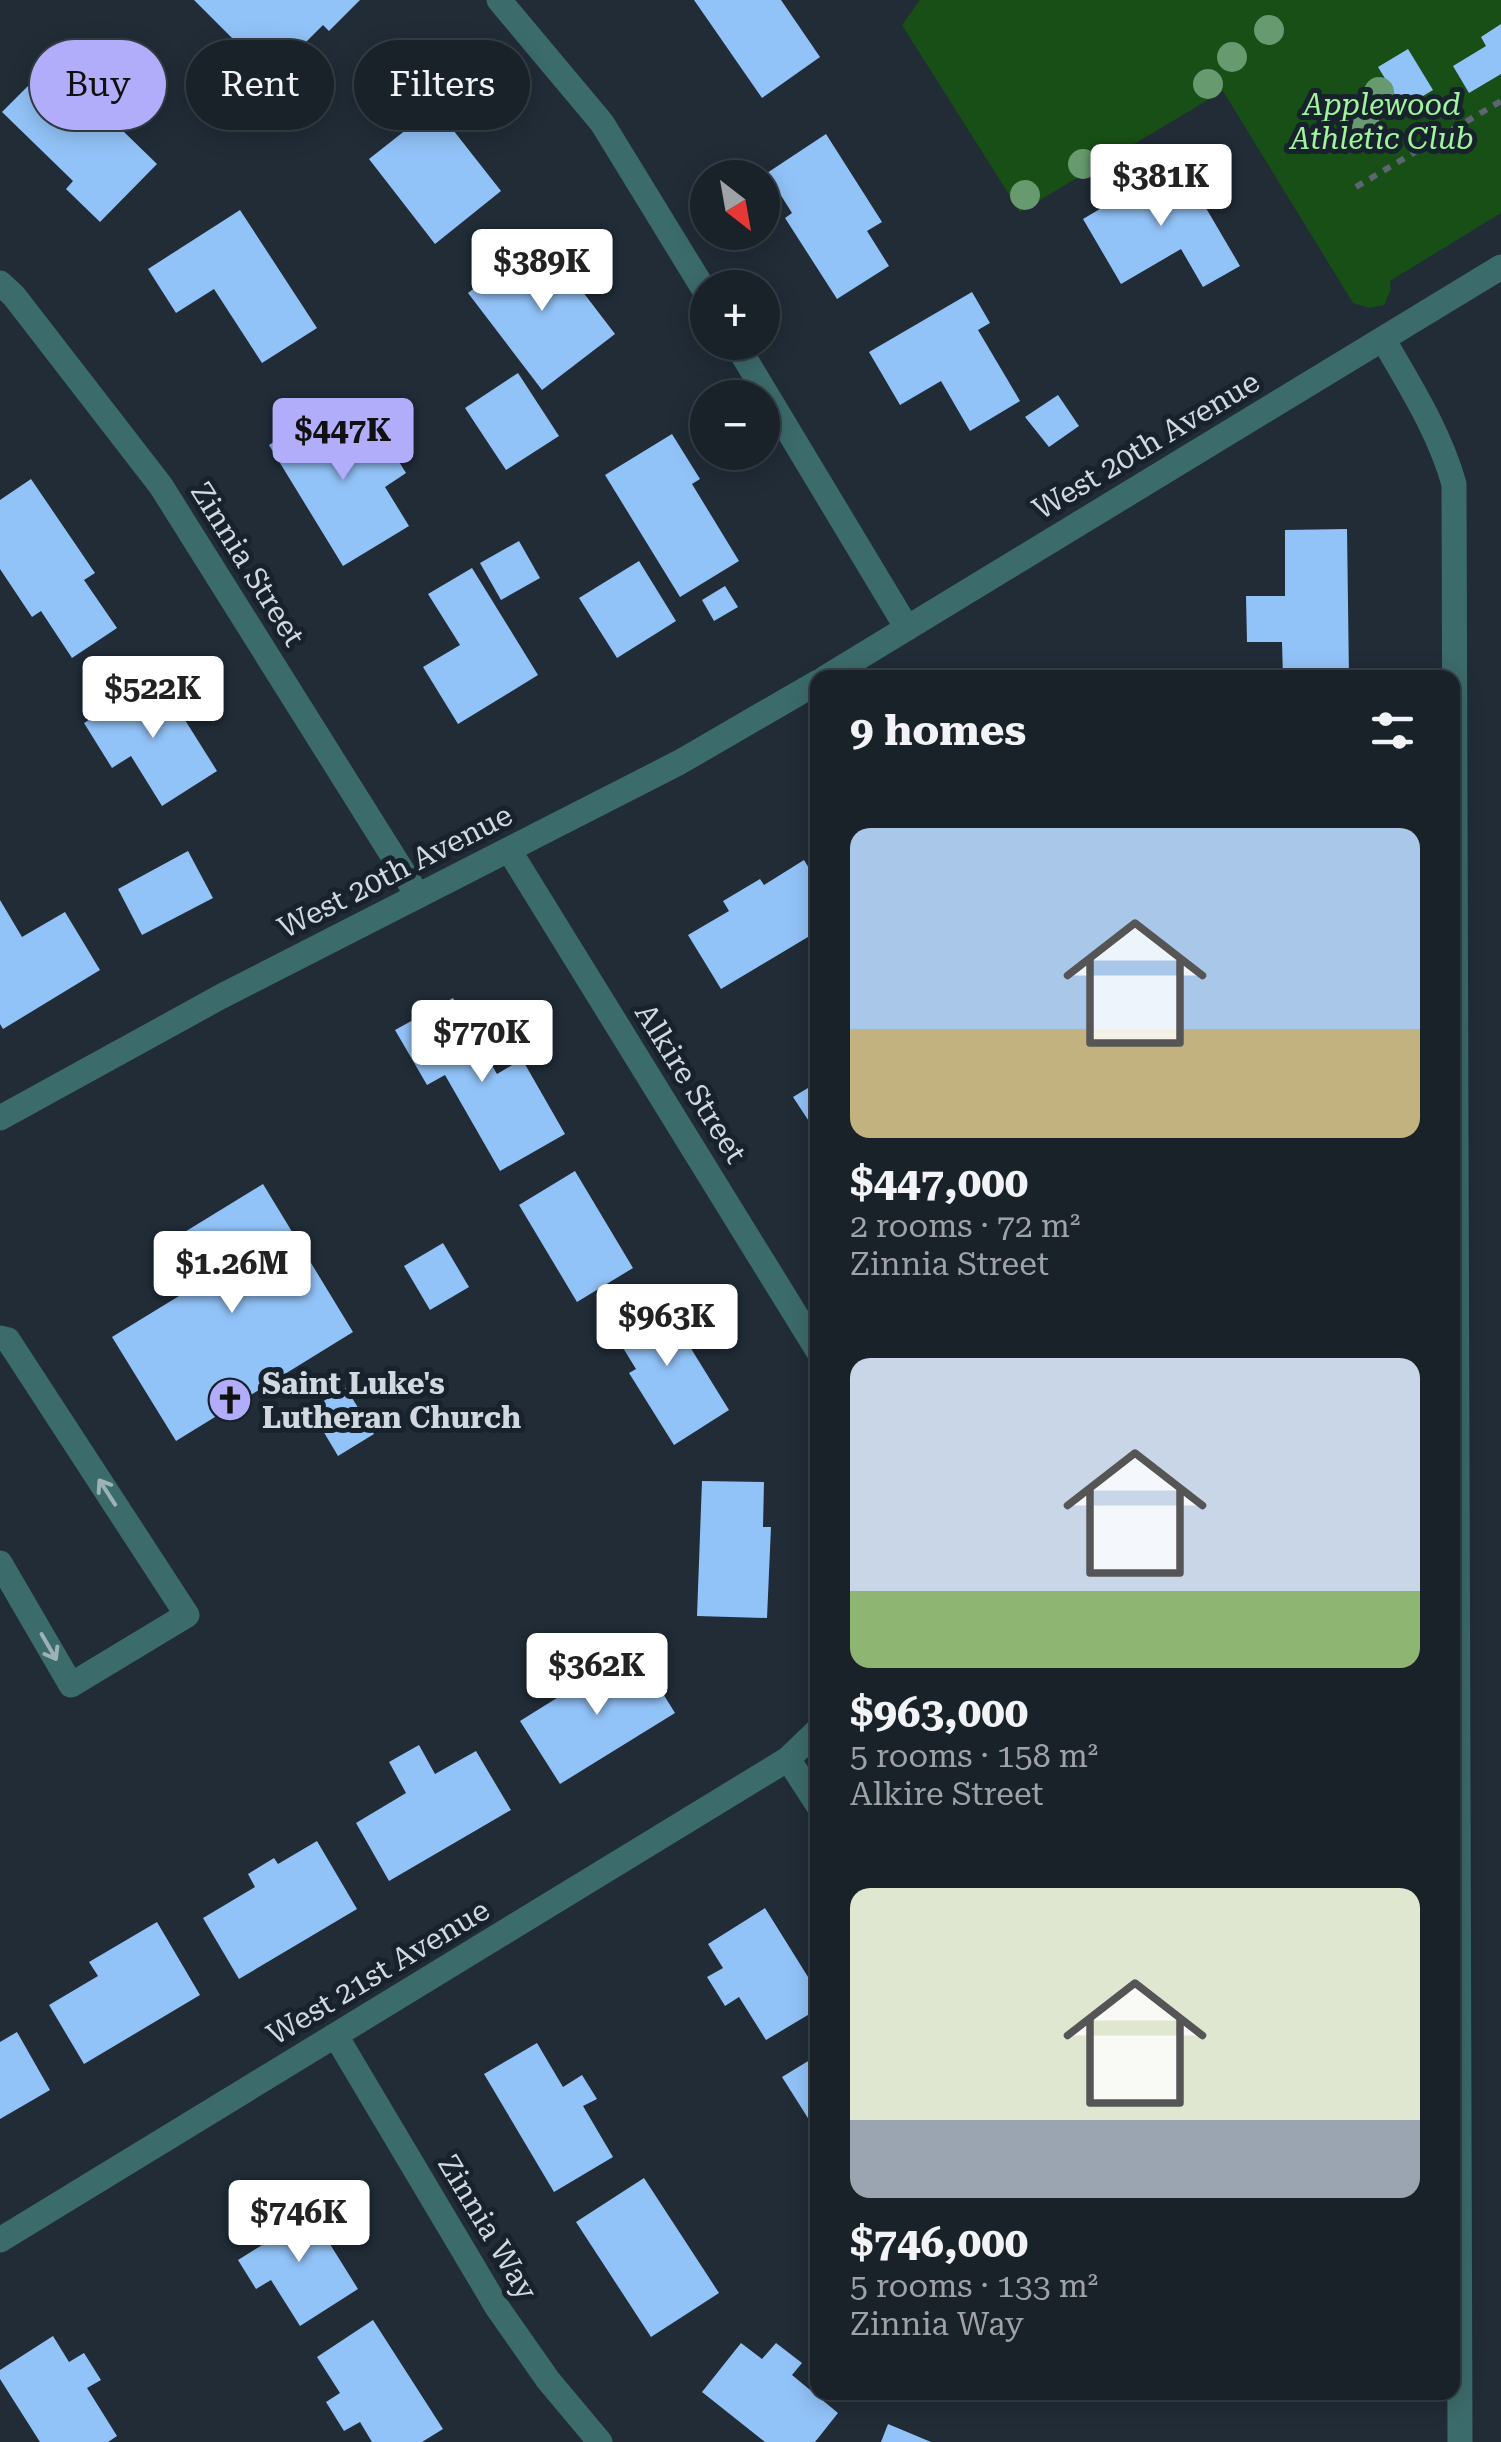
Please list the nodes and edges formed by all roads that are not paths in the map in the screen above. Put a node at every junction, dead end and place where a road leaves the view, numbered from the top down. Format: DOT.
graph roads {
  1 [pos="499,0"];
  2 [pos="1501,267"];
  3 [pos="692,270"];
  4 [pos="0,282"];
  5 [pos="1382,339"];
  6 [pos="746,360"];
  7 [pos="907,628"];
  8 [pos="837,670"];
  9 [pos="1454,670"];
  10 [pos="810,687"];
  11 [pos="510,850"];
  12 [pos="418,896"];
  13 [pos="0,1118"];
  14 [pos="0,1338"];
  15 [pos="810,1338"];
  16 [pos="0,1563"];
  17 [pos="810,1738"];
  18 [pos="788,1759"];
  19 [pos="810,1793"];
  20 [pos="336,2036"];
  21 [pos="0,2240"];
  22 [pos="1459,2400"];
  23 [pos="600,2442"];
  24 [pos="1460,2442"];
  1 -- 3 [label="street"];
  2 -- 5 [label="street, West 20th Avenue"];
  4 -- 12 [label="street, Zinnia Street"];
  5 -- 7 [label="street, West 20th Avenue"];
  5 -- 9 [label="street"];
  6 -- 7 [label="street"];
  7 -- 8 [label="street, West 20th Avenue"];
  10 -- 11 [label="street, West 20th Avenue"];
  11 -- 12 [label="street, West 20th Avenue"];
  11 -- 15 [label="street, Alkire Street"];
  12 -- 13 [label="street, West 20th Avenue"];
  16 -- 14 [label="street, one-way"];
  17 -- 18 [label="street"];
  18 -- 19 [label="street"];
  18 -- 20 [label="street, West 21st Avenue"];
  20 -- 21 [label="street, West 21st Avenue"];
  20 -- 23 [label="street, Zinnia Way"];
  22 -- 24 [label="street"];
}
